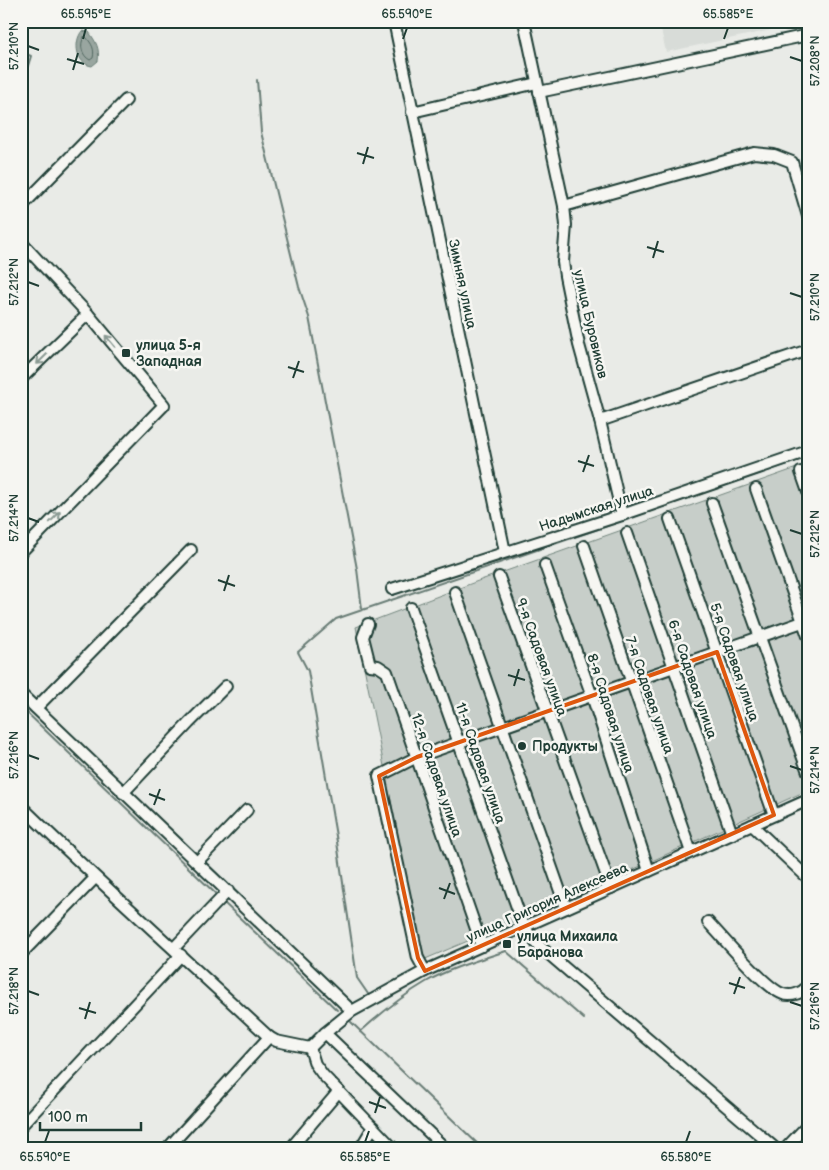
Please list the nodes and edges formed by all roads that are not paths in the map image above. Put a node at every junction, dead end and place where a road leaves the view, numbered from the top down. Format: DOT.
graph roads {
  1 [pos="394,21"];
  2 [pos="524,21"];
  3 [pos="808,35"];
  4 [pos="538,87"];
  5 [pos="126,100"];
  6 [pos="412,112"];
  7 [pos="564,206"];
  8 [pos="21,207"];
  9 [pos="808,216"];
  10 [pos="21,242"];
  11 [pos="88,314"];
  12 [pos="808,350"];
  13 [pos="21,379"];
  14 [pos="600,421"];
  15 [pos="808,451"];
  16 [pos="801,472"];
  17 [pos="756,489"];
  18 [pos="808,492"];
  19 [pos="712,504"];
  20 [pos="622,515"];
  21 [pos="670,519"];
  22 [pos="626,533"];
  23 [pos="584,546"];
  24 [pos="191,550"];
  25 [pos="21,552"];
  26 [pos="505,552"];
  27 [pos="545,565"];
  28 [pos="498,576"];
  29 [pos="392,589"];
  30 [pos="455,592"];
  31 [pos="411,608"];
  32 [pos="805,621"];
  33 [pos="368,624"];
  34 [pos="808,636"];
  35 [pos="759,637"];
  36 [pos="717,652"];
  37 [pos="674,667"];
  38 [pos="631,682"];
  39 [pos="226,686"];
  40 [pos="21,694"];
  41 [pos="592,696"];
  42 [pos="36,708"];
  43 [pos="546,712"];
  44 [pos="502,727"];
  45 [pos="460,742"];
  46 [pos="417,757"];
  47 [pos="808,772"];
  48 [pos="123,793"];
  49 [pos="808,800"];
  50 [pos="21,806"];
  51 [pos="247,810"];
  52 [pos="774,815"];
  53 [pos="752,825"];
  54 [pos="732,834"];
  55 [pos="690,852"];
  56 [pos="197,862"];
  57 [pos="648,871"];
  58 [pos="95,878"];
  59 [pos="808,878"];
  60 [pos="611,888"];
  61 [pos="228,891"];
  62 [pos="566,908"];
  63 [pos="708,922"];
  64 [pos="524,927"];
  65 [pos="482,946"];
  66 [pos="177,952"];
  67 [pos="21,954"];
  68 [pos="425,971"];
  69 [pos="808,986"];
  70 [pos="352,1011"];
  71 [pos="325,1033"];
  72 [pos="269,1037"];
  73 [pos="310,1048"];
  74 [pos="340,1091"];
  75 [pos="808,1125"];
  76 [pos="21,1126"];
  77 [pos="373,1127"];
  78 [pos="167,1149"];
  79 [pos="290,1149"];
  80 [pos="360,1149"];
  81 [pos="394,1149"];
  82 [pos="446,1149"];
  83 [pos="776,1149"];
  84 [pos="785,1149"];
  1 -- 6 [label="street, Зимняя улица"];
  2 -- 4 [label="street, улица Буровиков"];
  3 -- 4 [label="street"];
  4 -- 6 [label="street"];
  4 -- 7 [label="street, улица Буровиков"];
  5 -- 8 [label="street"];
  6 -- 26 [label="street, Зимняя улица"];
  7 -- 9 [label="street"];
  7 -- 14 [label="street, улица Буровиков"];
  10 -- 11 [label="street"];
  11 -- 13 [label="street, one-way"];
  25 -- 11 [label="street, one-way"];
  12 -- 14 [label="street"];
  14 -- 20 [label="street, улица Буровиков"];
  15 -- 20 [label="street, Надымская улица"];
  16 -- 18 [label="street"];
  17 -- 32 [label="street"];
  19 -- 35 [label="street"];
  20 -- 26 [label="street, Надымская улица"];
  21 -- 36 [label="street, 5-я Садовая улица"];
  22 -- 37 [label="street, 6-я Садовая улица"];
  23 -- 38 [label="street, 7-я Садовая улица"];
  24 -- 42 [label="street"];
  26 -- 29 [label="street, Надымская улица"];
  27 -- 41 [label="street, 8-я Садовая улица"];
  28 -- 43 [label="street, 9-я Садовая улица"];
  30 -- 44 [label="street"];
  31 -- 45 [label="street, 11-я Садовая улица"];
  32 -- 34 [label="street"];
  32 -- 35 [label="street"];
  33 -- 46 [label="street, 12-я Садовая улица"];
  35 -- 36 [label="street"];
  35 -- 47 [label="street"];
  36 -- 37 [label="street"];
  36 -- 52 [label="street, 5-я Садовая улица"];
  37 -- 38 [label="street"];
  37 -- 54 [label="street, 6-я Садовая улица"];
  38 -- 41 [label="street"];
  38 -- 55 [label="street, 7-я Садовая улица"];
  39 -- 48 [label="street"];
  40 -- 42 [label="street"];
  41 -- 43 [label="street"];
  41 -- 57 [label="street, 8-я Садовая улица"];
  42 -- 48 [label="street"];
  43 -- 44 [label="street"];
  43 -- 60 [label="street, 9-я Садовая улица"];
  44 -- 45 [label="street"];
  44 -- 62 [label="street"];
  45 -- 46 [label="street"];
  45 -- 64 [label="street, 11-я Садовая улица"];
  46 -- 65 [label="street, 12-я Садовая улица"];
  46 -- 68 [label="street"];
  48 -- 56 [label="street"];
  49 -- 52 [label="street, улица Григория Алексеева"];
  50 -- 58 [label="street"];
  51 -- 56 [label="street"];
  52 -- 53 [label="street, улица Григория Алексеева"];
  53 -- 54 [label="street, улица Григория Алексеева"];
  53 -- 59 [label="street"];
  54 -- 55 [label="street, улица Григория Алексеева"];
  55 -- 57 [label="street, улица Григория Алексеева"];
  56 -- 61 [label="street"];
  57 -- 60 [label="street, улица Григория Алексеева"];
  58 -- 66 [label="street"];
  58 -- 67 [label="street"];
  60 -- 62 [label="street, улица Григория Алексеева"];
  61 -- 66 [label="street"];
  61 -- 70 [label="street"];
  62 -- 64 [label="street, улица Григория Алексеева"];
  63 -- 69 [label="street"];
  64 -- 65 [label="street, улица Григория Алексеева"];
  64 -- 83 [label="street"];
  65 -- 68 [label="street, улица Григория Алексеева"];
  66 -- 72 [label="street"];
  66 -- 76 [label="street"];
  68 -- 70 [label="street, улица Григория Алексеева"];
  70 -- 71 [label="street, улица Григория Алексеева"];
  71 -- 73 [label="street, улица Григория Алексеева"];
  71 -- 82 [label="street"];
  72 -- 73 [label="street"];
  72 -- 78 [label="street"];
  73 -- 74 [label="street"];
  74 -- 77 [label="street"];
  74 -- 79 [label="street"];
  75 -- 84 [label="street"];
  77 -- 80 [label="street"];
  77 -- 81 [label="street"];
}
